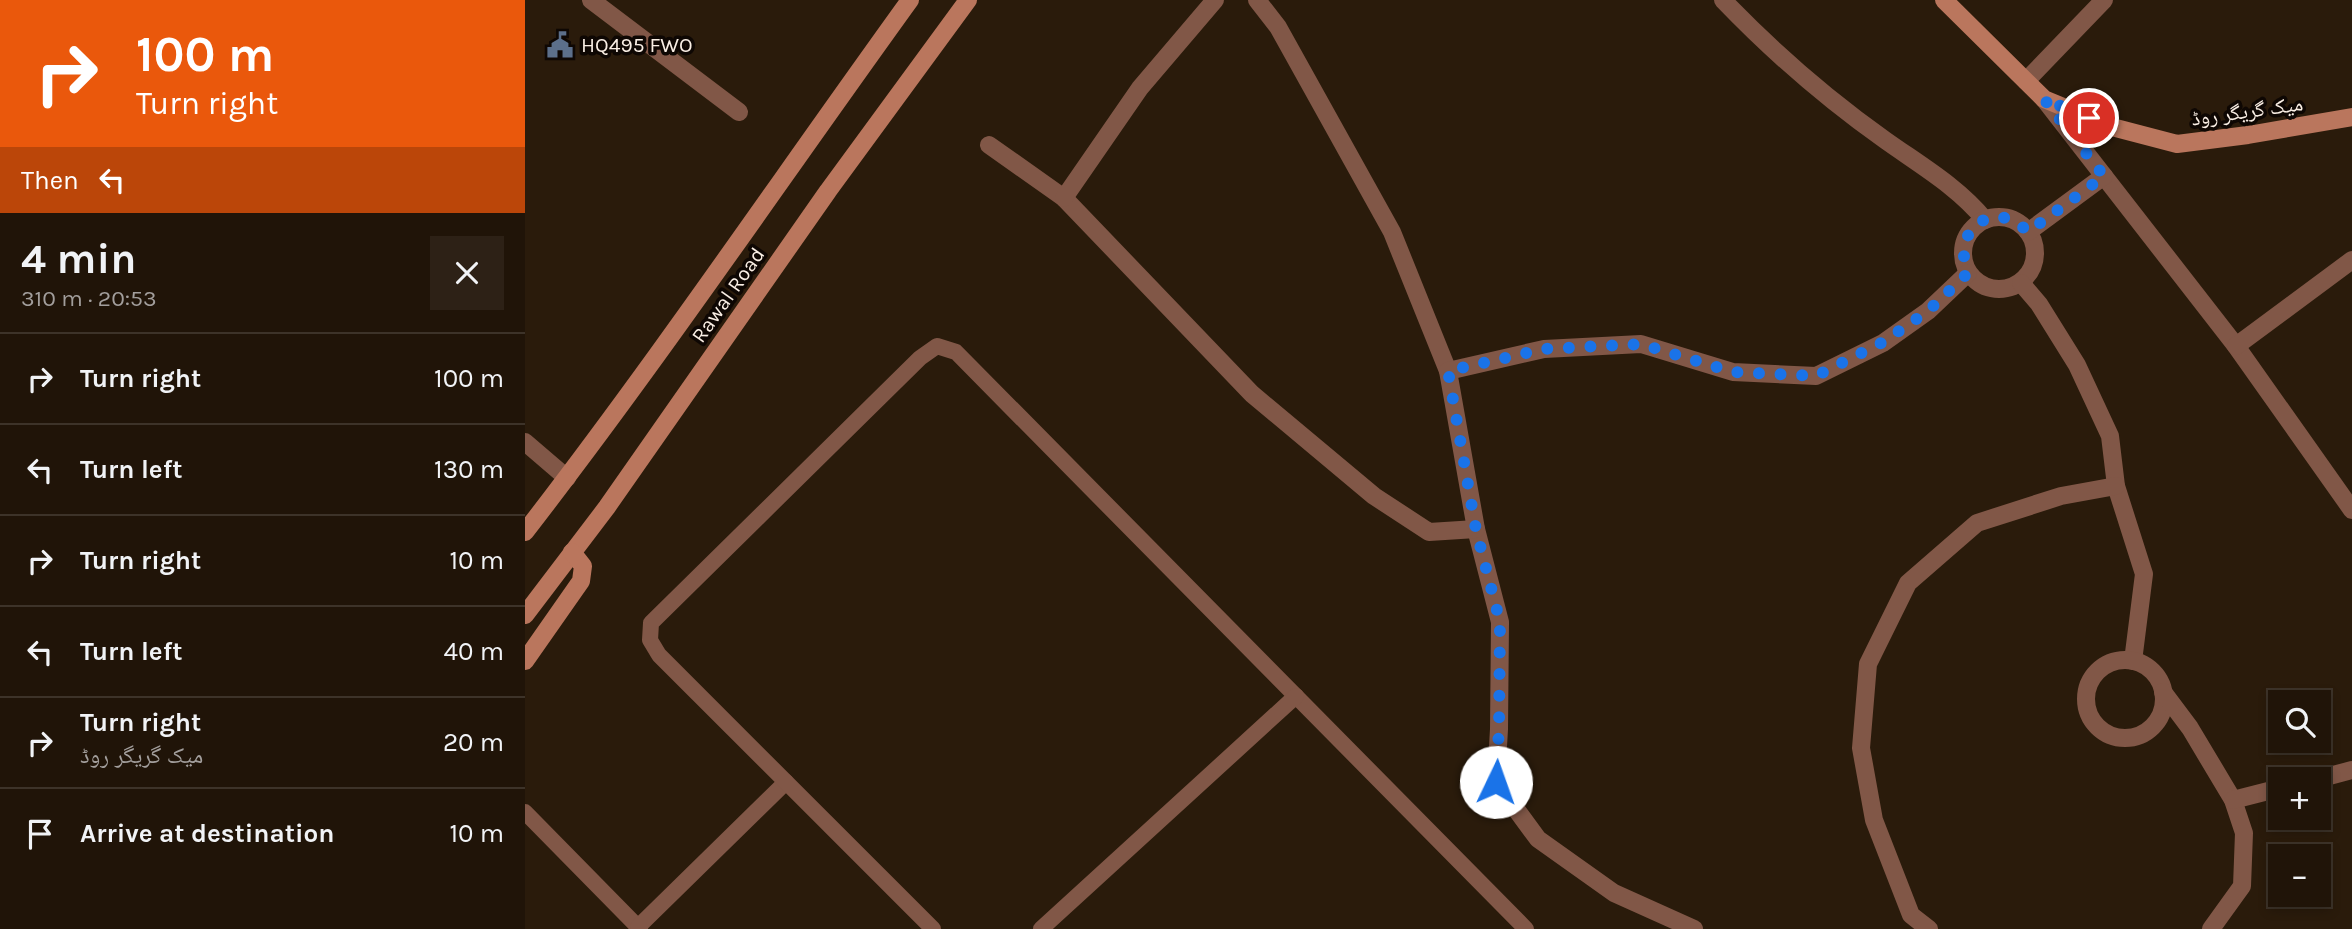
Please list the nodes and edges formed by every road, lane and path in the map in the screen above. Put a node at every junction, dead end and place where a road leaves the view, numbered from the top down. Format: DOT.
graph roads {
  1 [pos="591,0"];
  2 [pos="911,0"];
  3 [pos="968,0"];
  4 [pos="1215,0"];
  5 [pos="1257,0"];
  6 [pos="1723,0"];
  7 [pos="1944,0"];
  8 [pos="2104,0"];
  9 [pos="2026,81"];
  10 [pos="2044,99"];
  11 [pos="739,113"];
  12 [pos="2352,117"];
  13 [pos="989,145"];
  14 [pos="2104,176"];
  15 [pos="1064,198"];
  16 [pos="1985,219"];
  17 [pos="2028,232"];
  18 [pos="2352,260"];
  19 [pos="1968,273"];
  20 [pos="2021,283"];
  21 [pos="2236,346"];
  22 [pos="1448,371"];
  23 [pos="525,442"];
  24 [pos="567,478"];
  25 [pos="2116,486"];
  26 [pos="2352,510"];
  27 [pos="1476,530"];
  28 [pos="525,532"];
  29 [pos="572,552"];
  30 [pos="525,615"];
  31 [pos="2133,660"];
  32 [pos="525,661"];
  33 [pos="2164,692"];
  34 [pos="1296,696"];
  35 [pos="2352,770"];
  36 [pos="2331,776"];
  37 [pos="786,782"];
  38 [pos="2268,791"];
  39 [pos="2233,800"];
  40 [pos="525,812"];
  41 [pos="1906,922"];
  42 [pos="639,928"];
  43 [pos="933,929"];
  44 [pos="1041,929"];
  45 [pos="1526,929"];
  46 [pos="1694,929"];
  47 [pos="1929,929"];
  48 [pos="2211,929"];
  1 -- 11 [label="street"];
  2 -- 24 [label="main road, Rawal Road"];
  3 -- 29 [label="main road, Rawal Road"];
  4 -- 15 [label="street"];
  5 -- 22 [label="street"];
  6 -- 16 [label="street"];
  7 -- 9 [label="main road, میک گریگر روڈ"];
  8 -- 9 [label="street"];
  9 -- 10 [label="main road, میک گریگر روڈ"];
  10 -- 12 [label="main road, میک گریگر روڈ"];
  10 -- 14 [label="street"];
  13 -- 15 [label="street"];
  14 -- 17 [label="street"];
  14 -- 21 [label="street"];
  15 -- 27 [label="street"];
  16 -- 17 [label="street"];
  16 -- 19 [label="street"];
  17 -- 20 [label="street"];
  18 -- 21 [label="street"];
  19 -- 20 [label="street"];
  19 -- 22 [label="street"];
  20 -- 25 [label="street"];
  21 -- 26 [label="street"];
  22 -- 27 [label="street"];
  23 -- 24 [label="street"];
  24 -- 28 [label="main road, Rawal Road"];
  25 -- 31 [label="street"];
  25 -- 41 [label="street"];
  27 -- 46 [label="street"];
  29 -- 30 [label="main road, Rawal Road"];
  29 -- 32 [label="main road"];
  31 -- 33 [label="street"];
  31 -- 33 [label="street"];
  33 -- 39 [label="street"];
  34 -- 37 [label="lane"];
  34 -- 44 [label="lane"];
  34 -- 45 [label="lane"];
  35 -- 36 [label="street"];
  37 -- 42 [label="lane"];
  37 -- 43 [label="lane"];
  38 -- 39 [label="street"];
  39 -- 48 [label="street"];
  40 -- 42 [label="lane"];
  41 -- 47 [label="street"];
}
